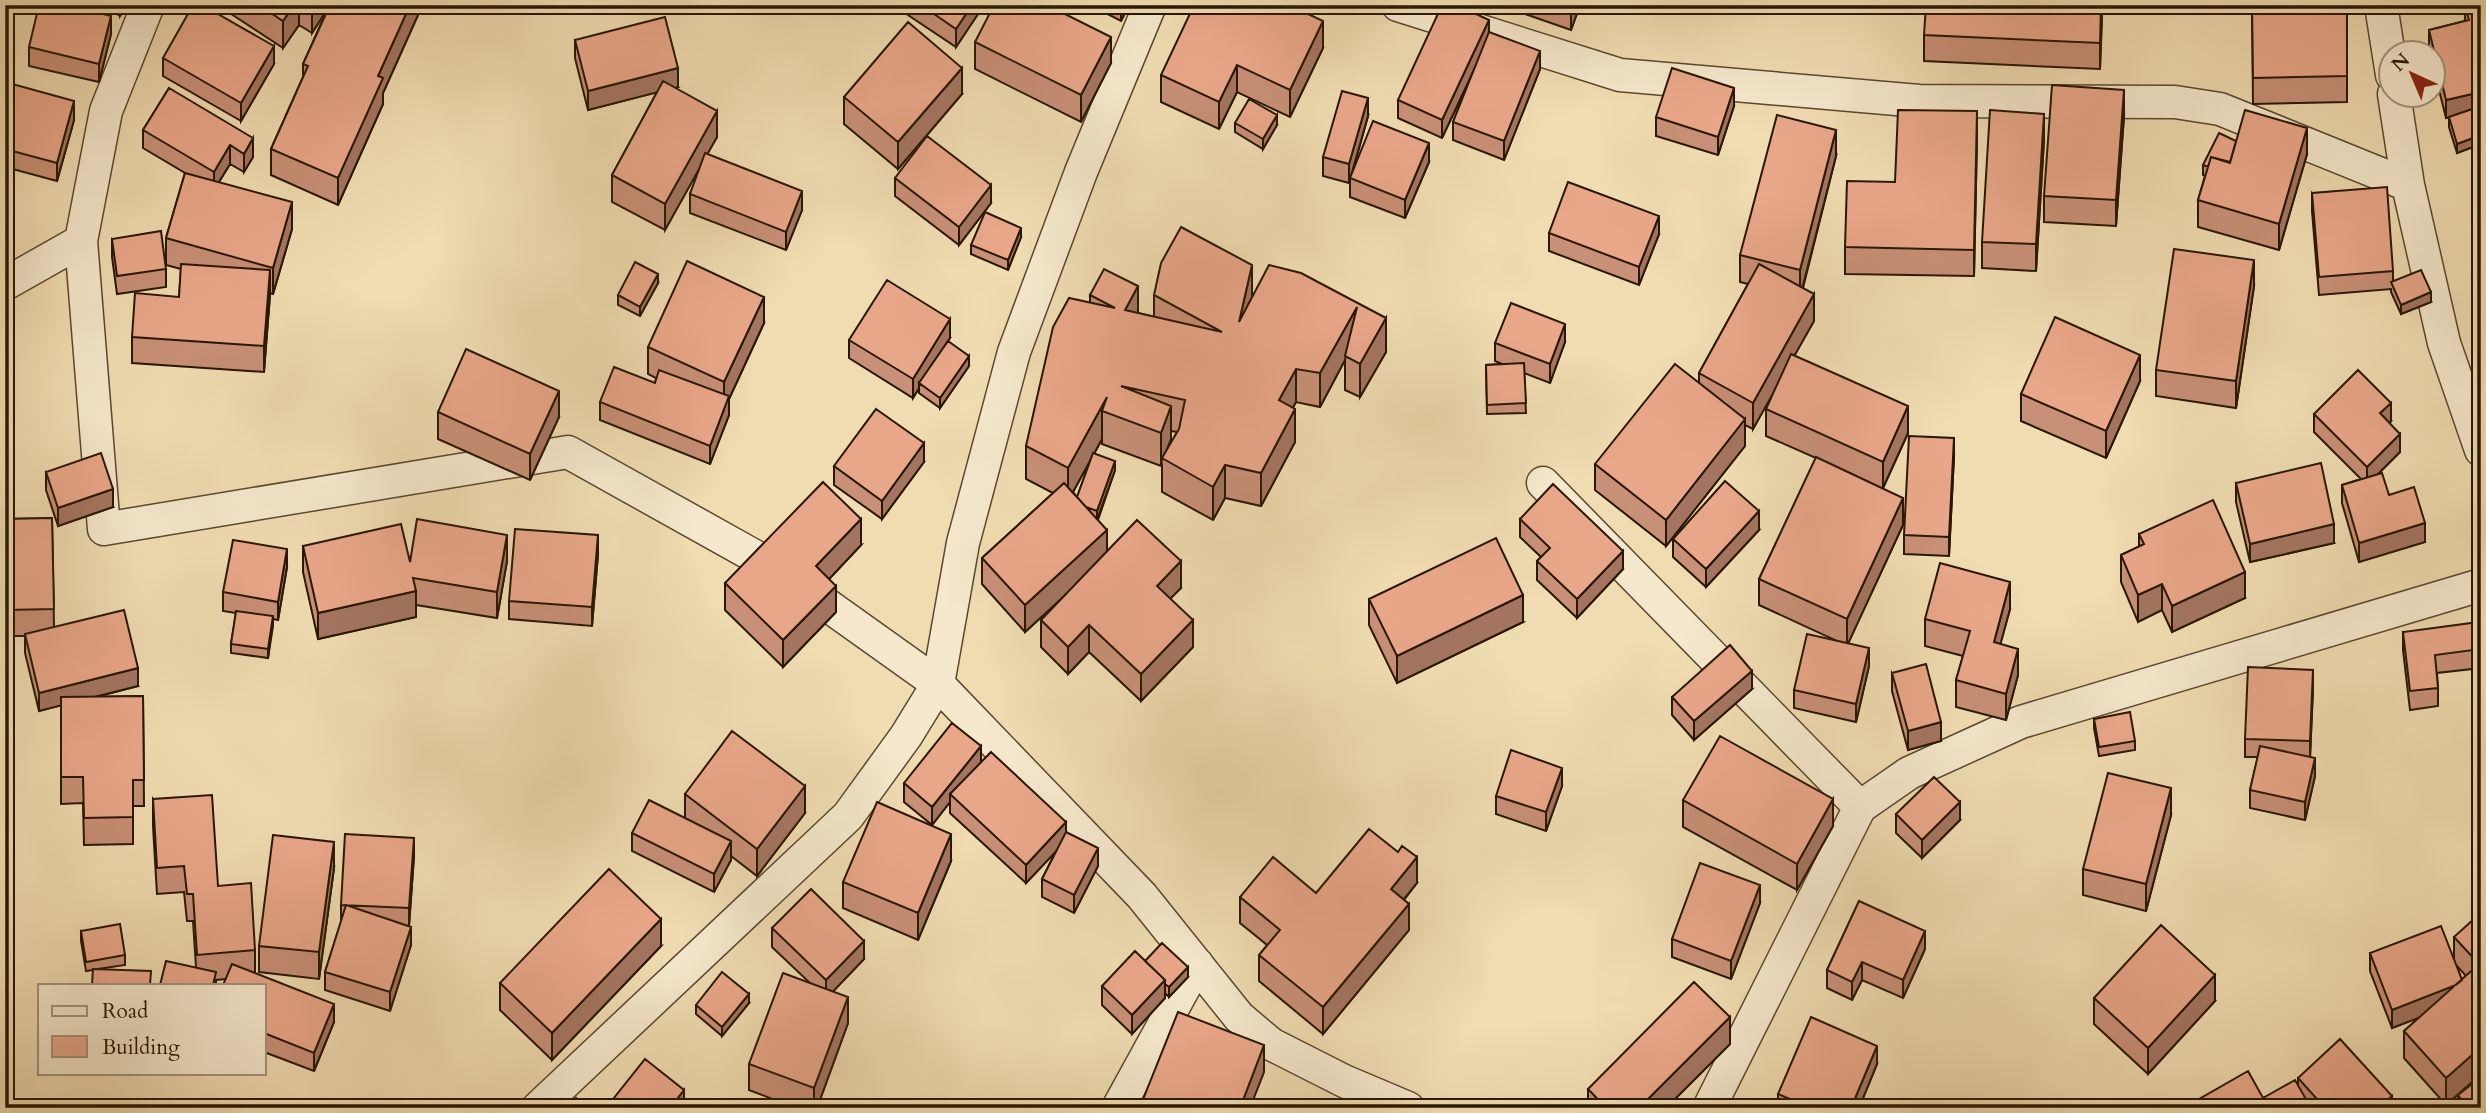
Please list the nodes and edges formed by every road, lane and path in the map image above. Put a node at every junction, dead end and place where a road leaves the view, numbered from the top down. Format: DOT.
graph roads {
  1 [pos="148,5"];
  2 [pos="1150,5"];
  3 [pos="1398,5"];
  4 [pos="2381,5"];
  5 [pos="2386,38"];
  6 [pos="2396,108"];
  7 [pos="2408,184"];
  8 [pos="81,241"];
  9 [pos="5,284"];
  10 [pos="2481,450"];
  11 [pos="1543,483"];
  12 [pos="2481,585"];
  13 [pos="938,684"];
  14 [pos="1860,807"];
  15 [pos="1197,964"];
  16 [pos="538,1108"];
  17 [pos="1118,1108"];
  18 [pos="1408,1108"];
  19 [pos="1709,1108"];
  1 -- 8 [label="street"];
  2 -- 13 [label="street"];
  3 -- 7 [label="street"];
  4 -- 5 [label="street"];
  6 -- 7 [label="street"];
  7 -- 10 [label="street"];
  8 -- 9 [label="street"];
  8 -- 13 [label="street"];
  11 -- 14 [label="street"];
  12 -- 14 [label="street"];
  13 -- 15 [label="street"];
  13 -- 16 [label="street"];
  14 -- 19 [label="street"];
  15 -- 17 [label="street"];
  15 -- 18 [label="street"];
}
